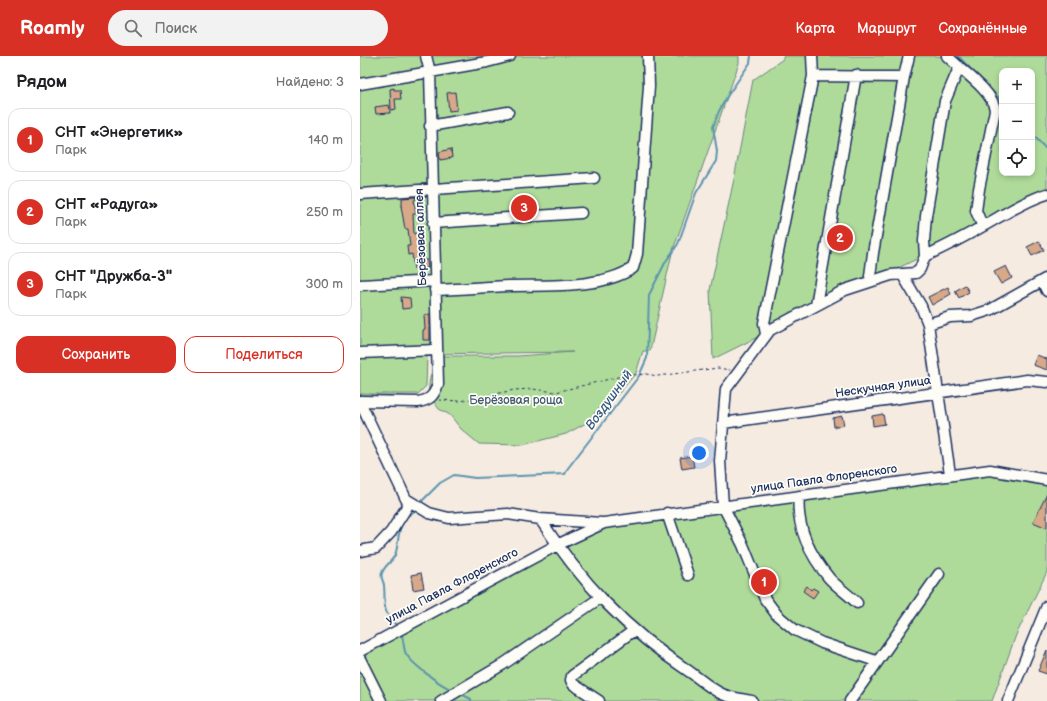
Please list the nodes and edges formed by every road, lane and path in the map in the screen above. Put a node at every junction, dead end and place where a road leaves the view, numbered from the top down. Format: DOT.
graph roads {
  1 [pos="426,56"];
  2 [pos="510,56"];
  3 [pos="648,56"];
  4 [pos="812,56"];
  5 [pos="909,56"];
  6 [pos="947,56"];
  7 [pos="958,68"];
  8 [pos="430,72"];
  9 [pos="856,75"];
  10 [pos="813,76"];
  11 [pos="904,77"];
  12 [pos="360,82"];
  13 [pos="508,112"];
  14 [pos="430,126"];
  15 [pos="594,178"];
  16 [pos="432,188"];
  17 [pos="360,194"];
  18 [pos="1047,194"];
  19 [pos="581,213"];
  20 [pos="433,223"];
  21 [pos="982,225"];
  22 [pos="925,256"];
  23 [pos="902,274"];
  24 [pos="1044,279"];
  25 [pos="872,281"];
  26 [pos="360,285"];
  27 [pos="435,286"];
  28 [pos="1047,291"];
  29 [pos="816,305"];
  30 [pos="928,324"];
  31 [pos="766,334"];
  32 [pos="437,350"];
  33 [pos="360,352"];
  34 [pos="737,374"];
  35 [pos="1047,382"];
  36 [pos="938,392"];
  37 [pos="427,400"];
  38 [pos="360,402"];
  39 [pos="723,424"];
  40 [pos="950,474"];
  41 [pos="1047,480"];
  42 [pos="799,496"];
  43 [pos="410,502"];
  44 [pos="723,506"];
  45 [pos="667,513"];
  46 [pos="540,519"];
  47 [pos="604,523"];
  48 [pos="557,545"];
  49 [pos="360,551"];
  50 [pos="939,574"];
  51 [pos="688,575"];
  52 [pos="600,598"];
  53 [pos="857,602"];
  54 [pos="1047,606"];
  55 [pos="633,631"];
  56 [pos="360,650"];
  57 [pos="360,659"];
  58 [pos="876,661"];
  59 [pos="379,700"];
  60 [pos="441,701"];
  61 [pos="599,701"];
  62 [pos="752,701"];
  63 [pos="850,701"];
  64 [pos="1008,701"];
  1 -- 8 [label="street, Берёзовая аллея"];
  2 -- 8 [label="street"];
  3 -- 27 [label="street"];
  4 -- 10 [label="street"];
  5 -- 11 [label="street"];
  6 -- 7 [label="street"];
  7 -- 21 [label="street"];
  7 -- 22 [label="street"];
  8 -- 12 [label="street"];
  8 -- 14 [label="street, Берёзовая аллея"];
  9 -- 10 [label="street"];
  9 -- 11 [label="street"];
  9 -- 29 [label="street"];
  10 -- 31 [label="street"];
  11 -- 25 [label="street"];
  13 -- 14 [label="street"];
  14 -- 16 [label="street, Берёзовая аллея"];
  15 -- 16 [label="street"];
  16 -- 17 [label="street"];
  16 -- 20 [label="street, Берёзовая аллея"];
  18 -- 21 [label="street"];
  19 -- 20 [label="street"];
  20 -- 27 [label="street, Берёзовая аллея"];
  21 -- 22 [label="street"];
  22 -- 23 [label="street"];
  23 -- 25 [label="street"];
  23 -- 30 [label="street"];
  24 -- 28 [label="street"];
  24 -- 30 [label="street"];
  25 -- 29 [label="street"];
  26 -- 27 [label="street"];
  27 -- 32 [label="street, Берёзовая аллея"];
  29 -- 31 [label="street"];
  30 -- 36 [label="street"];
  31 -- 34 [label="street"];
  32 -- 33 [label="street"];
  32 -- 37 [label="street, Берёзовая аллея"];
  34 -- 37 [label="path"];
  34 -- 39 [label="street"];
  35 -- 36 [label="street, Нескучная улица"];
  36 -- 39 [label="street, Нескучная улица"];
  36 -- 40 [label="street"];
  37 -- 38 [label="street"];
  38 -- 43 [label="street"];
  39 -- 44 [label="street"];
  40 -- 41 [label="street, улица Павла Флоренского"];
  40 -- 42 [label="street, улица Павла Флоренского"];
  42 -- 44 [label="street, улица Павла Флоренского"];
  42 -- 53 [label="street"];
  43 -- 46 [label="street, улица Павла Флоренского"];
  43 -- 49 [label="street"];
  44 -- 45 [label="street, улица Павла Флоренского"];
  44 -- 58 [label="street"];
  45 -- 47 [label="street, улица Павла Флоренского"];
  45 -- 51 [label="street"];
  46 -- 47 [label="street, улица Павла Флоренского"];
  46 -- 48 [label="street"];
  47 -- 48 [label="street, улица Павла Флоренского"];
  48 -- 52 [label="street"];
  48 -- 56 [label="street, улица Павла Флоренского"];
  50 -- 58 [label="street"];
  52 -- 55 [label="street"];
  52 -- 60 [label="street"];
  54 -- 64 [label="street"];
  55 -- 61 [label="street"];
  55 -- 62 [label="street"];
  57 -- 59 [label="street"];
  58 -- 63 [label="street"];
}
